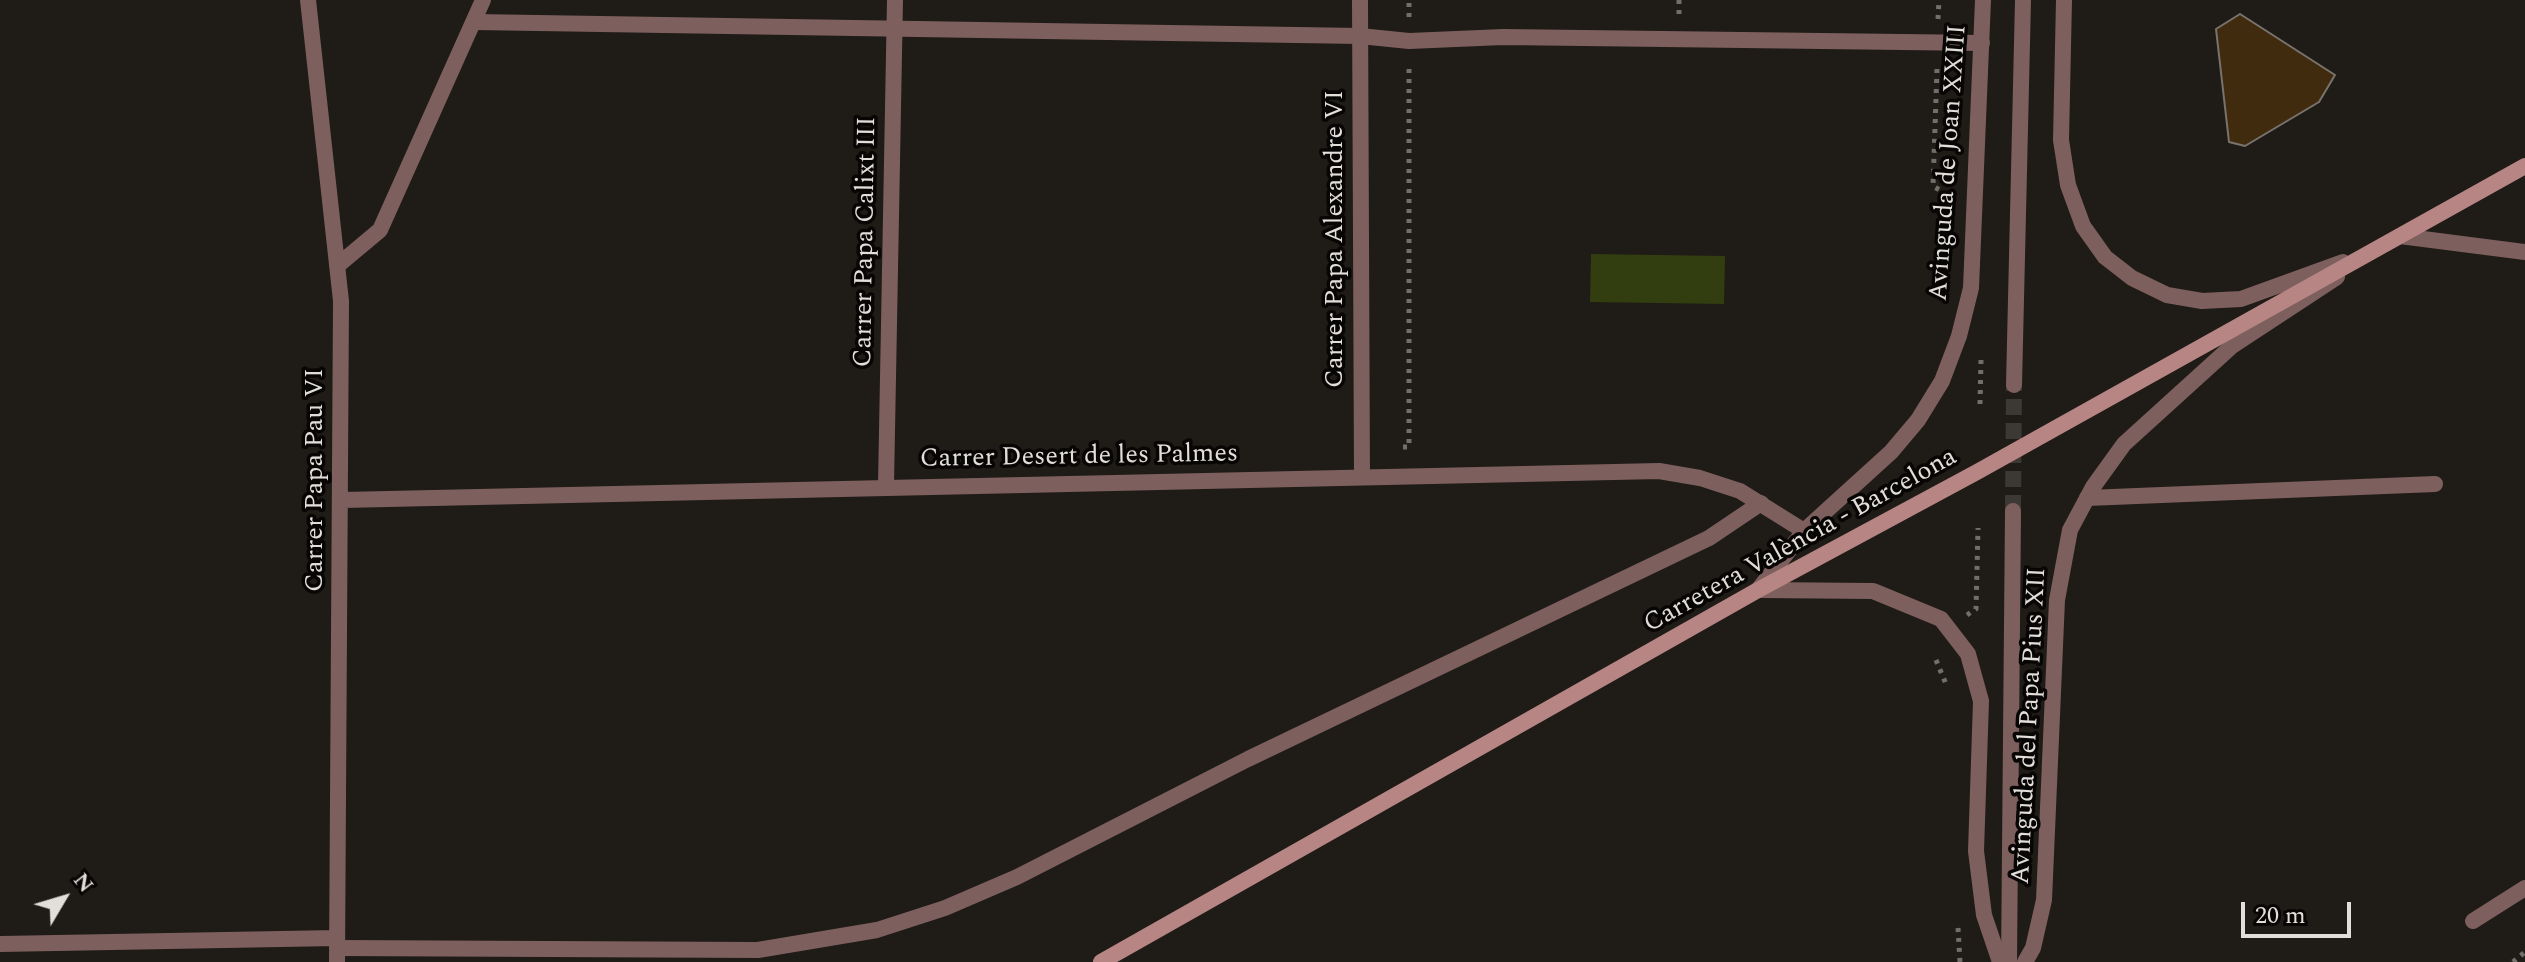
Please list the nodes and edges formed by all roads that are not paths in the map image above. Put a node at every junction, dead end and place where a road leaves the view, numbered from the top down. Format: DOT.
graph roads {
  1 [pos="308,0"];
  2 [pos="483,0"];
  3 [pos="895,0"];
  4 [pos="1360,0"];
  5 [pos="1983,0"];
  6 [pos="2023,0"];
  7 [pos="2064,0"];
  8 [pos="474,22"];
  9 [pos="895,27"];
  10 [pos="1360,36"];
  11 [pos="1982,43"];
  12 [pos="2525,166"];
  13 [pos="2400,236"];
  14 [pos="2378,248"];
  15 [pos="2525,252"];
  16 [pos="337,266"];
  17 [pos="2014,385"];
  18 [pos="1362,477"];
  19 [pos="2435,484"];
  20 [pos="886,485"];
  21 [pos="2087,498"];
  22 [pos="342,500"];
  23 [pos="1761,503"];
  24 [pos="2013,511"];
  25 [pos="1804,531"];
  26 [pos="1758,590"];
  27 [pos="2525,888"];
  28 [pos="2473,921"];
  29 [pos="0,944"];
  30 [pos="337,950"];
  31 [pos="678,956"];
  32 [pos="1101,962"];
  33 [pos="2000,962"];
  34 [pos="2009,962"];
  35 [pos="2025,962"];
  1 -- 16 [label="street, Carrer Papa Pau VI"];
  2 -- 8 [label="street"];
  3 -- 9 [label="street, Carrer Papa Calixt III"];
  4 -- 10 [label="street, Carrer Papa Alexandre VI"];
  5 -- 11 [label="street, Avinguda de Joan XXIII"];
  6 -- 17 [label="street"];
  7 -- 14 [label="street"];
  8 -- 9 [label="street"];
  8 -- 16 [label="street"];
  9 -- 10 [label="street"];
  9 -- 20 [label="street, Carrer Papa Calixt III"];
  10 -- 11 [label="street"];
  10 -- 18 [label="street, Carrer Papa Alexandre VI"];
  11 -- 25 [label="street, Avinguda de Joan XXIII"];
  12 -- 13 [label="main road, Carretera València - Barcelona"];
  13 -- 14 [label="main road, Carretera València - Barcelona"];
  13 -- 15 [label="street"];
  14 -- 21 [label="street, Avinguda del Papa Pius XII"];
  14 -- 26 [label="main road, Carretera València - Barcelona"];
  16 -- 22 [label="street, Carrer Papa Pau VI"];
  18 -- 20 [label="street, Carrer Desert de les Palmes"];
  18 -- 23 [label="street, Carrer Desert de les Palmes"];
  19 -- 21 [label="street"];
  20 -- 22 [label="street, Carrer Desert de les Palmes"];
  21 -- 35 [label="street, Avinguda del Papa Pius XII"];
  22 -- 30 [label="street, Carrer Papa Pau VI"];
  23 -- 25 [label="street, Carrer Desert de les Palmes"];
  23 -- 31 [label="street"];
  24 -- 34 [label="street, Avinguda del Papa Pius XII"];
  25 -- 26 [label="street, Avinguda de Joan XXIII"];
  26 -- 32 [label="main road, Carretera València - Barcelona"];
  26 -- 33 [label="street, Avinguda del Papa Pius XII"];
  27 -- 28 [label="street"];
  29 -- 30 [label="street"];
  30 -- 31 [label="street"];
}
